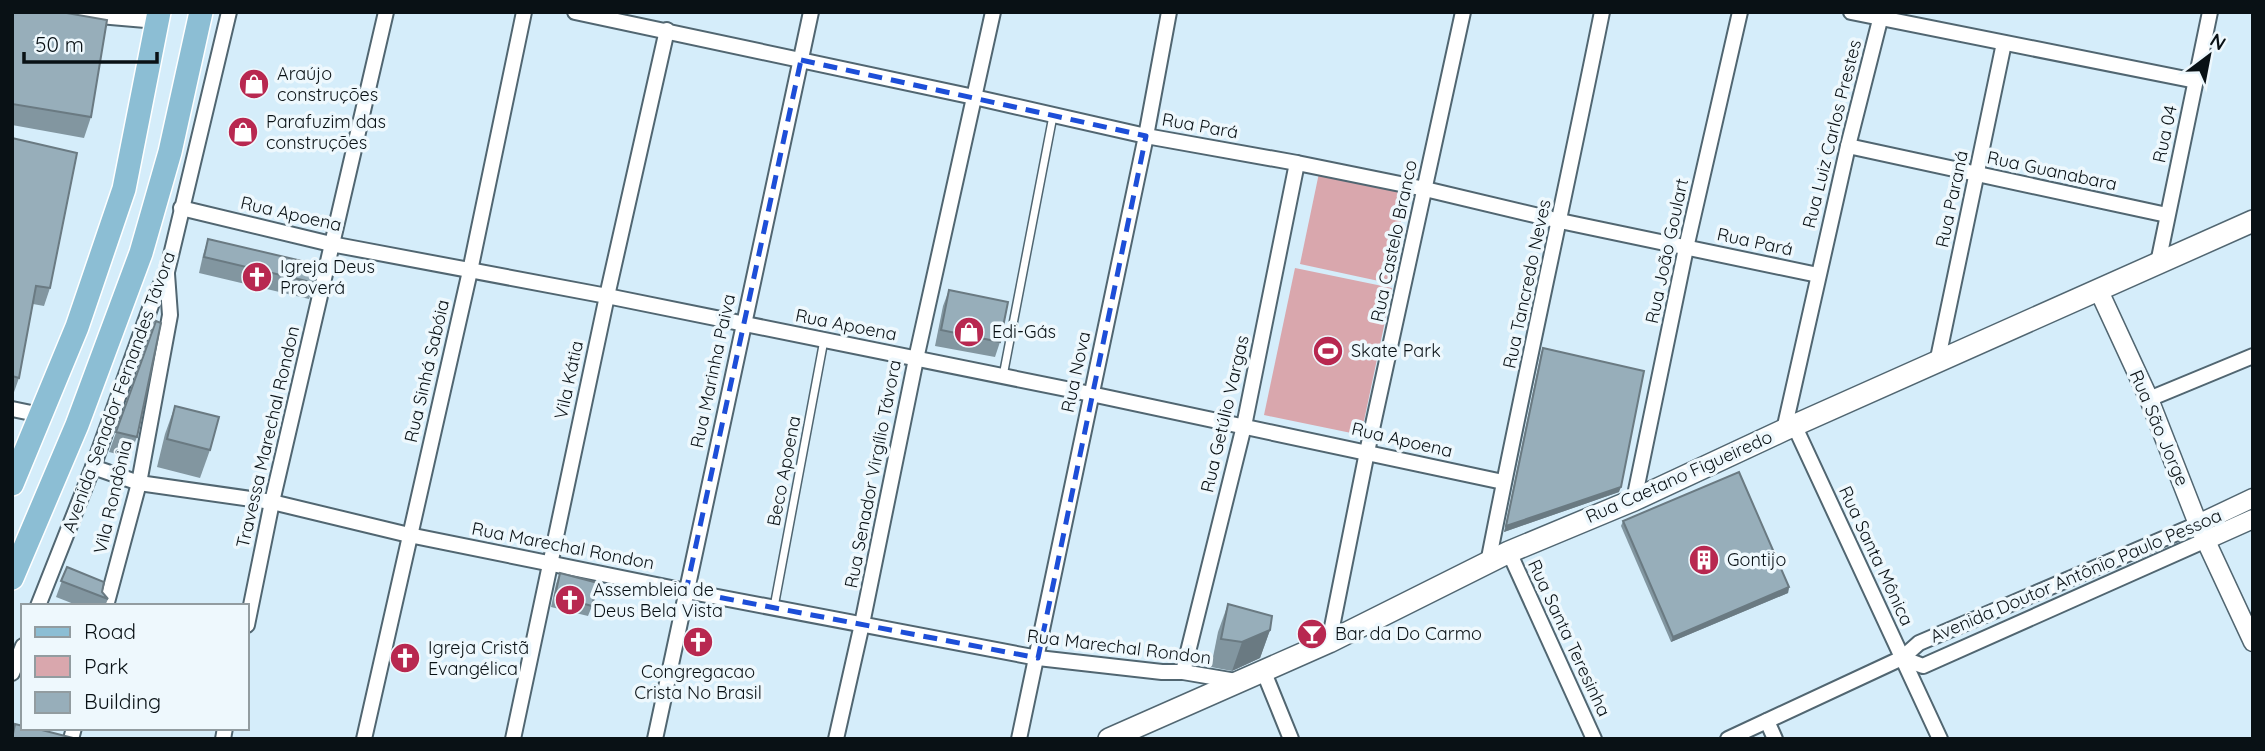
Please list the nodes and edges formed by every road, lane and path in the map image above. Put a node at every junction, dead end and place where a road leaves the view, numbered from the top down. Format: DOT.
graph roads {
  1 [pos="53,12"];
  2 [pos="201,12"];
  3 [pos="229,12"];
  4 [pos="386,12"];
  5 [pos="524,12"];
  6 [pos="575,12"];
  7 [pos="811,12"];
  8 [pos="993,12"];
  9 [pos="1169,12"];
  10 [pos="1463,12"];
  11 [pos="1602,12"];
  12 [pos="1740,12"];
  13 [pos="1851,12"];
  14 [pos="2210,12"];
  15 [pos="1881,16"];
  16 [pos="158,17"];
  17 [pos="667,30"];
  18 [pos="2004,43"];
  19 [pos="801,60"];
  20 [pos="2196,81"];
  21 [pos="974,97"];
  22 [pos="1053,116"];
  23 [pos="1146,136"];
  24 [pos="1848,146"];
  25 [pos="1297,163"];
  26 [pos="1977,174"];
  27 [pos="1425,189"];
  28 [pos="181,208"];
  29 [pos="2167,215"];
  30 [pos="1560,221"];
  31 [pos="2253,221"];
  32 [pos="331,244"];
  33 [pos="1686,248"];
  34 [pos="2158,263"];
  35 [pos="470,271"];
  36 [pos="167,272"];
  37 [pos="1818,275"];
  38 [pos="2099,291"];
  39 [pos="607,296"];
  40 [pos="743,324"];
  41 [pos="824,340"];
  42 [pos="2253,356"];
  43 [pos="916,359"];
  44 [pos="1937,363"];
  45 [pos="1003,376"];
  46 [pos="1091,394"];
  47 [pos="2149,399"];
  48 [pos="12,409"];
  49 [pos="41,415"];
  50 [pos="1244,426"];
  51 [pos="1789,428"];
  52 [pos="1367,452"];
  53 [pos="93,467"];
  54 [pos="1503,482"];
  55 [pos="139,483"];
  56 [pos="12,484"];
  57 [pos="2253,498"];
  58 [pos="1634,500"];
  59 [pos="272,502"];
  60 [pos="2253,519"];
  61 [pos="2202,532"];
  62 [pos="409,535"];
  63 [pos="1508,552"];
  64 [pos="550,562"];
  65 [pos="1488,563"];
  66 [pos="12,578"];
  67 [pos="686,591"];
  68 [pos="39,604"];
  69 [pos="108,604"];
  70 [pos="774,607"];
  71 [pos="248,620"];
  72 [pos="862,624"];
  73 [pos="1329,642"];
  74 [pos="2253,642"];
  75 [pos="21,651"];
  76 [pos="1038,658"];
  77 [pos="1902,658"];
  78 [pos="1263,670"];
  79 [pos="1183,672"];
  80 [pos="12,673"];
  81 [pos="1236,681"];
  82 [pos="1766,721"];
  83 [pos="365,739"];
  84 [pos="513,739"];
  85 [pos="655,739"];
  86 [pos="836,739"];
  87 [pos="1019,739"];
  88 [pos="1108,739"];
  89 [pos="1291,739"];
  90 [pos="1594,739"];
  91 [pos="1728,739"];
  92 [pos="1775,739"];
  93 [pos="1940,739"];
  1 -- 16 [label="street"];
  2 -- 66 [label="main road, Avenida Senador Fernandes Távora"];
  3 -- 28 [label="street, Avenida Senador Fernandes Távora"];
  4 -- 32 [label="street, Travessa Marechal Rondon"];
  5 -- 35 [label="street, Rua Sinhá Sabóia"];
  6 -- 17 [label="street, Rua Pará"];
  7 -- 19 [label="street, Rua Marinha Paiva"];
  8 -- 21 [label="street, Rua Senador Virgílio Távora"];
  9 -- 23 [label="street, Rua Nova"];
  10 -- 27 [label="street, Rua Castelo Branco"];
  11 -- 30 [label="street, Rua Tancredo Neves"];
  12 -- 33 [label="street, Rua João Goulart"];
  13 -- 15 [label="street"];
  14 -- 20 [label="street, Rua 04"];
  15 -- 18 [label="street"];
  15 -- 24 [label="street, Rua Luiz Carlos Prestes"];
  16 -- 49 [label="main road"];
  17 -- 19 [label="street, Rua Pará"];
  17 -- 39 [label="street, Vila Kátia"];
  18 -- 20 [label="street"];
  18 -- 26 [label="street, Rua Paraná"];
  19 -- 21 [label="street, Rua Pará"];
  19 -- 40 [label="street, Rua Marinha Paiva"];
  20 -- 29 [label="street, Rua 04"];
  21 -- 22 [label="street, Rua Pará"];
  21 -- 43 [label="street, Rua Senador Virgílio Távora"];
  22 -- 23 [label="street, Rua Pará"];
  22 -- 45 [label="lane"];
  23 -- 25 [label="street, Rua Pará"];
  23 -- 46 [label="street, Rua Nova"];
  24 -- 26 [label="street, Rua Guanabara"];
  24 -- 37 [label="street, Rua Luiz Carlos Prestes"];
  25 -- 27 [label="street, Rua Pará"];
  25 -- 50 [label="street, Rua Getúlio Vargas"];
  26 -- 29 [label="street, Rua Guanabara"];
  26 -- 44 [label="street, Rua Paraná"];
  27 -- 30 [label="street, Rua Pará"];
  27 -- 52 [label="street, Rua Castelo Branco"];
  28 -- 32 [label="street, Rua Apoena"];
  28 -- 36 [label="street, Avenida Senador Fernandes Távora"];
  29 -- 34 [label="street, Rua 04"];
  30 -- 33 [label="street, Rua Pará"];
  30 -- 54 [label="street, Rua Tancredo Neves"];
  31 -- 34 [label="main road, Rua Caetano Figueiredo"];
  32 -- 35 [label="street, Rua Apoena"];
  32 -- 59 [label="street, Travessa Marechal Rondon"];
  33 -- 37 [label="street, Rua Pará"];
  33 -- 58 [label="street, Rua João Goulart"];
  34 -- 38 [label="main road, Rua Caetano Figueiredo"];
  35 -- 39 [label="street, Rua Apoena"];
  35 -- 62 [label="street, Rua Sinhá Sabóia"];
  36 -- 53 [label="street, Avenida Senador Fernandes Távora"];
  36 -- 55 [label="street, Vila Rondônia"];
  37 -- 51 [label="street, Rua Luiz Carlos Prestes"];
  38 -- 44 [label="main road, Rua Caetano Figueiredo"];
  38 -- 47 [label="street, Rua São Jorge"];
  39 -- 40 [label="street, Rua Apoena"];
  39 -- 64 [label="street, Vila Kátia"];
  40 -- 41 [label="street, Rua Apoena"];
  40 -- 67 [label="street, Rua Marinha Paiva"];
  41 -- 43 [label="street, Rua Apoena"];
  41 -- 70 [label="lane, Beco Apoena"];
  42 -- 47 [label="street"];
  43 -- 45 [label="street, Rua Apoena"];
  43 -- 72 [label="street, Rua Senador Virgílio Távora"];
  44 -- 51 [label="main road, Rua Caetano Figueiredo"];
  45 -- 46 [label="street, Rua Apoena"];
  46 -- 50 [label="street, Rua Apoena"];
  46 -- 76 [label="street, Rua Nova"];
  47 -- 61 [label="street, Rua São Jorge"];
  48 -- 49 [label="street"];
  49 -- 56 [label="main road"];
  50 -- 52 [label="street, Rua Apoena"];
  50 -- 79 [label="street, Rua Getúlio Vargas"];
  51 -- 58 [label="main road, Rua Caetano Figueiredo"];
  51 -- 77 [label="street, Rua Santa Mônica"];
  52 -- 54 [label="street, Rua Apoena"];
  52 -- 73 [label="street, Rua Castelo Branco"];
  53 -- 55 [label="street, Rua Marechal Rondon"];
  53 -- 68 [label="street, Avenida Senador Fernandes Távora"];
  54 -- 65 [label="street, Rua Tancredo Neves"];
  55 -- 59 [label="street, Rua Marechal Rondon"];
  55 -- 69 [label="street, Vila Rondônia"];
  57 -- 61 [label="street, Avenida Doutor Antônio Paulo Pessoa"];
  58 -- 63 [label="main road, Rua Caetano Figueiredo"];
  59 -- 62 [label="street, Rua Marechal Rondon"];
  59 -- 71 [label="street, Travessa Marechal Rondon"];
  60 -- 61 [label="street, Avenida Doutor Antônio Paulo Pessoa"];
  61 -- 74 [label="street, Rua São Jorge"];
  61 -- 77 [label="street, Avenida Doutor Antônio Paulo Pessoa"];
  61 -- 77 [label="street, Avenida Doutor Antônio Paulo Pessoa"];
  62 -- 64 [label="street, Rua Marechal Rondon"];
  62 -- 83 [label="street, Rua Sinhá Sabóia"];
  63 -- 65 [label="main road, Rua Caetano Figueiredo"];
  63 -- 90 [label="street, Rua Santa Teresinha"];
  64 -- 67 [label="street, Rua Marechal Rondon"];
  64 -- 84 [label="street, Vila Kátia"];
  65 -- 73 [label="main road, Rua Caetano Figueiredo"];
  67 -- 70 [label="street, Rua Marechal Rondon"];
  67 -- 85 [label="street, Rua Marinha Paiva"];
  70 -- 72 [label="street, Rua Marechal Rondon"];
  72 -- 76 [label="street, Rua Marechal Rondon"];
  72 -- 86 [label="street, Rua Senador Virgílio Távora"];
  73 -- 78 [label="main road, Rua Caetano Figueiredo"];
  75 -- 80 [label="street"];
  76 -- 79 [label="street, Rua Marechal Rondon"];
  76 -- 87 [label="street, Rua Nova"];
  77 -- 82 [label="street, Avenida Doutor Antônio Paulo Pessoa"];
  77 -- 93 [label="street, Rua Santa Mônica"];
  78 -- 81 [label="main road, Rua Caetano Figueiredo"];
  78 -- 89 [label="street"];
  79 -- 81 [label="street, Rua Marechal Rondon"];
  81 -- 88 [label="main road, Rua Caetano Figueiredo"];
  82 -- 91 [label="street, Avenida Doutor Antônio Paulo Pessoa"];
  82 -- 92 [label="street"];
}
